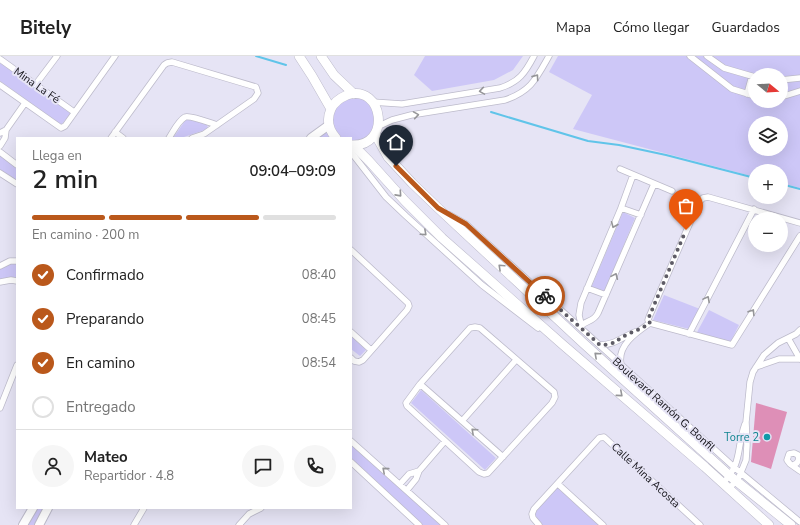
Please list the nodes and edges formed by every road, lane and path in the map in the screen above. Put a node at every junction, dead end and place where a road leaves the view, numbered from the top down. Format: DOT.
graph roads {
  1 [pos="57,56"];
  2 [pos="115,56"];
  3 [pos="299,56"];
  4 [pos="321,56"];
  5 [pos="534,56"];
  6 [pos="548,56"];
  7 [pos="690,56"];
  8 [pos="707,56"];
  9 [pos="0,58"];
  10 [pos="748,75"];
  11 [pos="800,78"];
  12 [pos="788,79"];
  13 [pos="36,84"];
  14 [pos="0,85"];
  15 [pos="748,91"];
  16 [pos="800,91"];
  17 [pos="354,94"];
  18 [pos="747,94"];
  19 [pos="788,95"];
  20 [pos="372,102"];
  21 [pos="25,103"];
  22 [pos="331,109"];
  23 [pos="74,112"];
  24 [pos="217,125"];
  25 [pos="329,125"];
  26 [pos="6,130"];
  27 [pos="377,130"];
  28 [pos="115,132"];
  29 [pos="0,133"];
  30 [pos="112,137"];
  31 [pos="122,137"];
  32 [pos="170,137"];
  33 [pos="195,137"];
  34 [pos="312,137"];
  35 [pos="335,137"];
  36 [pos="0,146"];
  37 [pos="352,148"];
  38 [pos="0,152"];
  39 [pos="16,164"];
  40 [pos="620,169"];
  41 [pos="0,173"];
  42 [pos="633,176"];
  43 [pos="16,183"];
  44 [pos="654,184"];
  45 [pos="672,191"];
  46 [pos="438,208"];
  47 [pos="621,208"];
  48 [pos="754,209"];
  49 [pos="642,215"];
  50 [pos="800,223"];
  51 [pos="800,236"];
  52 [pos="352,251"];
  53 [pos="16,261"];
  54 [pos="0,266"];
  55 [pos="16,281"];
  56 [pos="0,282"];
  57 [pos="587,288"];
  58 [pos="606,295"];
  59 [pos="650,323"];
  60 [pos="580,326"];
  61 [pos="640,330"];
  62 [pos="800,330"];
  63 [pos="352,333"];
  64 [pos="689,334"];
  65 [pos="788,338"];
  66 [pos="600,345"];
  67 [pos="371,350"];
  68 [pos="352,359"];
  69 [pos="516,360"];
  70 [pos="621,364"];
  71 [pos="756,367"];
  72 [pos="16,368"];
  73 [pos="420,384"];
  74 [pos="0,408"];
  75 [pos="462,421"];
  76 [pos="746,422"];
  77 [pos="352,441"];
  78 [pos="445,441"];
  79 [pos="739,452"];
  80 [pos="747,453"];
  81 [pos="799,456"];
  82 [pos="503,457"];
  83 [pos="352,463"];
  84 [pos="793,465"];
  85 [pos="419,471"];
  86 [pos="800,471"];
  87 [pos="735,474"];
  88 [pos="400,484"];
  89 [pos="558,484"];
  90 [pos="726,486"];
  91 [pos="407,490"];
  92 [pos="31,509"];
  93 [pos="47,509"];
  94 [pos="143,509"];
  95 [pos="250,511"];
  96 [pos="800,522"];
  97 [pos="538,524"];
  98 [pos="23,525"];
  99 [pos="39,525"];
  100 [pos="134,525"];
  101 [pos="239,525"];
  102 [pos="419,525"];
  103 [pos="445,525"];
  104 [pos="603,525"];
  105 [pos="700,525"];
  106 [pos="769,525"];
  107 [pos="791,525"];
  1 -- 13 [label="street"];
  2 -- 23 [label="street, Mina La Fé"];
  3 -- 22 [label="main road"];
  4 -- 17 [label="main road"];
  5 -- 20 [label="street, one-way"];
  27 -- 6 [label="street, one-way"];
  7 -- 18 [label="street"];
  8 -- 10 [label="street"];
  9 -- 13 [label="street, Mina La Fé"];
  11 -- 12 [label="street"];
  13 -- 23 [label="street, Mina La Fé"];
  14 -- 21 [label="street, Mina La Fé"];
  15 -- 18 [label="street"];
  16 -- 19 [label="street"];
  17 -- 20 [label="main road"];
  17 -- 22 [label="main road"];
  20 -- 27 [label="main road, Boulevard Ramón G. Bonfil"];
  21 -- 23 [label="street, Mina La Fé"];
  21 -- 26 [label="street, Mina La Fé"];
  22 -- 25 [label="main road"];
  24 -- 28 [label="street"];
  24 -- 32 [label="street"];
  24 -- 33 [label="street"];
  25 -- 34 [label="main road"];
  25 -- 35 [label="main road"];
  26 -- 29 [label="street, Mina La Fé"];
  26 -- 36 [label="street, Mina La Fé"];
  27 -- 37 [label="main road"];
  27 -- 46 [label="main road, Boulevard Ramón G. Bonfil"];
  28 -- 30 [label="street"];
  28 -- 31 [label="street"];
  37 -- 90 [label="main road, Boulevard Ramón G. Bonfil, one-way"];
  38 -- 39 [label="street"];
  40 -- 42 [label="street"];
  41 -- 43 [label="street"];
  42 -- 44 [label="street"];
  42 -- 47 [label="street"];
  44 -- 45 [label="street"];
  44 -- 49 [label="street"];
  46 -- 60 [label="street, Boulevard Ramón G. Bonfil"];
  87 -- 46 [label="main road, Boulevard Ramón G. Bonfil, one-way"];
  47 -- 49 [label="street"];
  47 -- 57 [label="street, one-way"];
  48 -- 50 [label="street"];
  48 -- 59 [label="street"];
  64 -- 48 [label="street, one-way"];
  58 -- 49 [label="street, one-way"];
  64 -- 51 [label="street, one-way"];
  52 -- 67 [label="street"];
  53 -- 54 [label="street"];
  55 -- 56 [label="street"];
  57 -- 58 [label="street"];
  57 -- 60 [label="street"];
  58 -- 60 [label="street"];
  59 -- 61 [label="street"];
  59 -- 64 [label="street"];
  60 -- 66 [label="street, Boulevard Ramón G. Bonfil"];
  61 -- 66 [label="street"];
  61 -- 70 [label="street"];
  62 -- 65 [label="street"];
  63 -- 67 [label="street"];
  65 -- 71 [label="street"];
  65 -- 71 [label="street"];
  66 -- 70 [label="street, Boulevard Ramón G. Bonfil"];
  67 -- 68 [label="street"];
  69 -- 73 [label="street"];
  69 -- 75 [label="street"];
  69 -- 82 [label="street"];
  70 -- 87 [label="street, Boulevard Ramón G. Bonfil"];
  71 -- 76 [label="street"];
  72 -- 74 [label="street"];
  73 -- 75 [label="street"];
  73 -- 78 [label="street"];
  82 -- 75 [label="street, one-way"];
  76 -- 79 [label="street"];
  76 -- 80 [label="street"];
  88 -- 77 [label="street, one-way"];
  78 -- 82 [label="street"];
  78 -- 85 [label="street"];
  79 -- 80 [label="street"];
  79 -- 87 [label="street"];
  80 -- 87 [label="street"];
  81 -- 84 [label="street"];
  81 -- 84 [label="street"];
  83 -- 102 [label="street"];
  84 -- 86 [label="street"];
  85 -- 88 [label="street"];
  85 -- 91 [label="street"];
  87 -- 90 [label="street"];
  87 -- 96 [label="street, Boulevard Ramón G. Bonfil"];
  87 -- 107 [label="main road, Boulevard Ramón G. Bonfil"];
  88 -- 91 [label="street"];
  89 -- 97 [label="street, Calle Mina Acosta"];
  89 -- 104 [label="street"];
  89 -- 105 [label="street, Calle Mina Acosta"];
  90 -- 106 [label="main road, Boulevard Ramón G. Bonfil"];
  91 -- 103 [label="street"];
  92 -- 98 [label="main road"];
  93 -- 99 [label="main road"];
  94 -- 100 [label="street"];
  95 -- 101 [label="street"];
}
